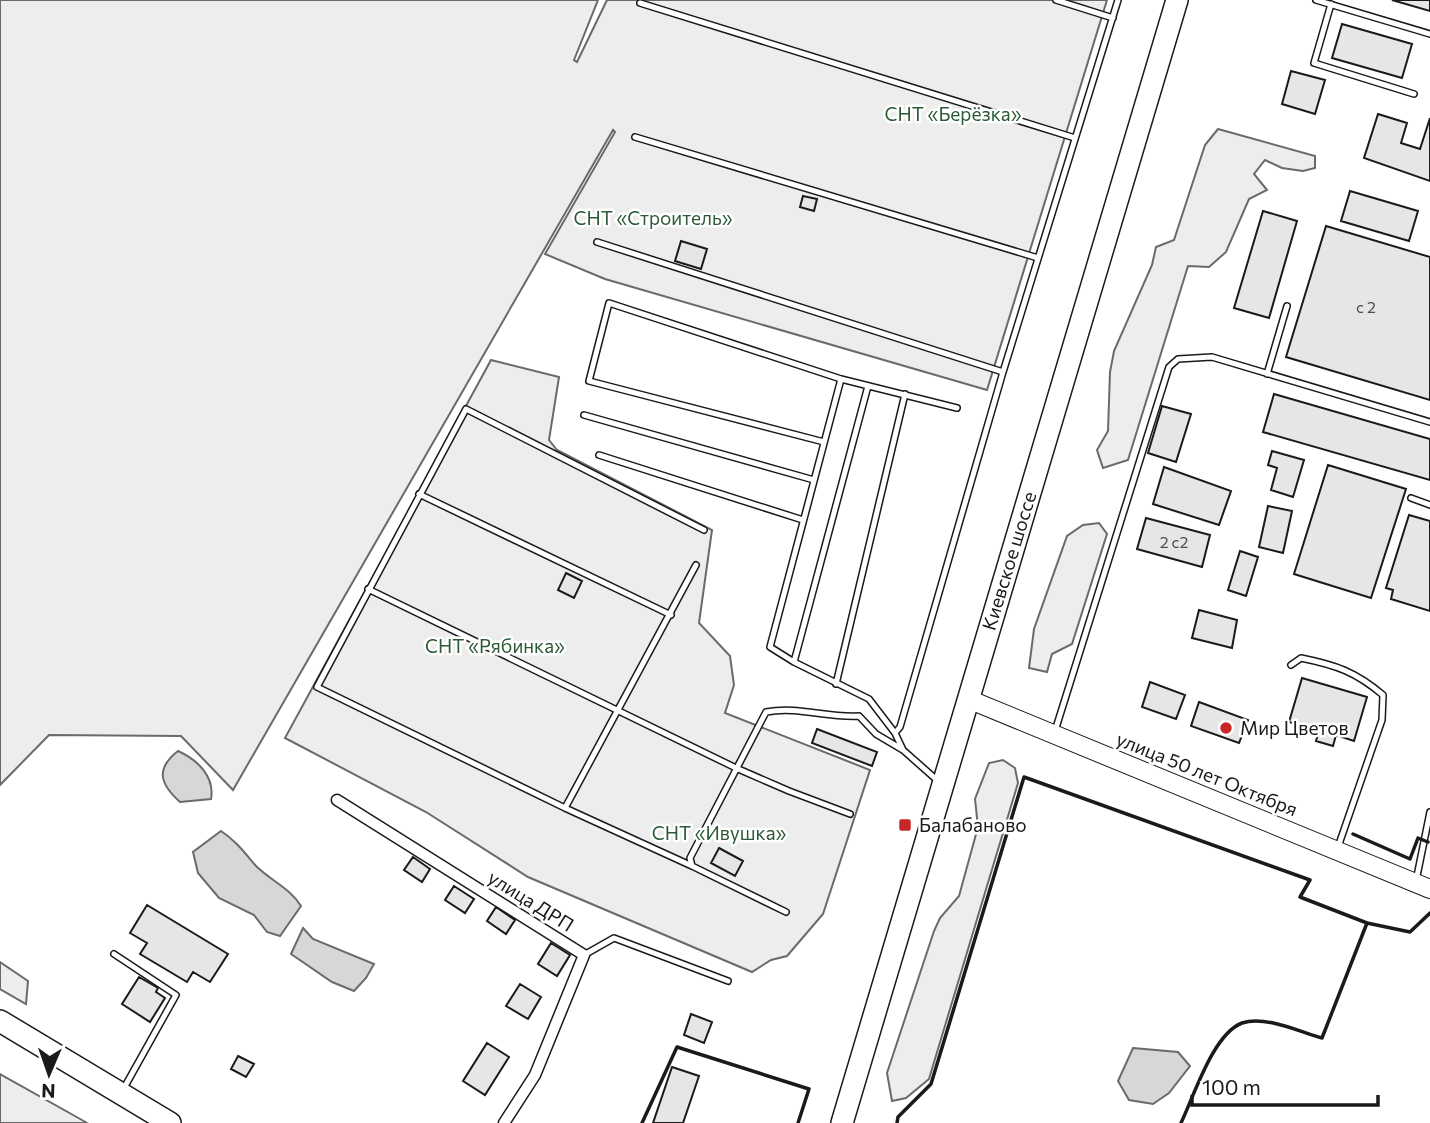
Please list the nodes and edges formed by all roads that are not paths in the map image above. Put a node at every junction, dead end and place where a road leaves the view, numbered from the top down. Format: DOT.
graph roads {
  1 [pos="1056,0"];
  2 [pos="1118,0"];
  3 [pos="1177,0"];
  4 [pos="1316,0"];
  5 [pos="1342,0"];
  6 [pos="640,3"];
  7 [pos="1331,4"];
  8 [pos="1340,7"];
  9 [pos="1112,18"];
  10 [pos="1430,34"];
  11 [pos="1414,94"];
  12 [pos="635,137"];
  13 [pos="1075,138"];
  14 [pos="597,242"];
  15 [pos="1038,258"];
  16 [pos="1287,306"];
  17 [pos="1003,372"];
  18 [pos="1267,373"];
  19 [pos="841,379"];
  20 [pos="868,386"];
  21 [pos="905,394"];
  22 [pos="957,408"];
  23 [pos="584,415"];
  24 [pos="1430,422"];
  25 [pos="824,442"];
  26 [pos="599,455"];
  27 [pos="814,480"];
  28 [pos="419,494"];
  29 [pos="1411,498"];
  30 [pos="1430,505"];
  31 [pos="803,520"];
  32 [pos="704,530"];
  33 [pos="696,565"];
  34 [pos="368,589"];
  35 [pos="671,615"];
  36 [pos="794,662"];
  37 [pos="1291,665"];
  38 [pos="836,684"];
  39 [pos="968,699"];
  40 [pos="619,712"];
  41 [pos="895,733"];
  42 [pos="1054,734"];
  43 [pos="903,750"];
  44 [pos="736,768"];
  45 [pos="943,786"];
  46 [pos="337,800"];
  47 [pos="565,808"];
  48 [pos="1430,812"];
  49 [pos="850,814"];
  50 [pos="1337,850"];
  51 [pos="692,866"];
  52 [pos="1423,886"];
  53 [pos="786,912"];
  54 [pos="114,954"];
  55 [pos="584,955"];
  56 [pos="729,981"];
  57 [pos="0,1021"];
  58 [pos="121,1094"];
  59 [pos="170,1123"];
  60 [pos="504,1123"];
  61 [pos="842,1123"];
  1 -- 9 [label="lane"];
  2 -- 9 [label="lane"];
  3 -- 39 [label="highway, Киевское шоссе"];
  4 -- 7 [label="lane"];
  5 -- 8 [label="lane"];
  6 -- 13 [label="lane"];
  7 -- 8 [label="lane"];
  7 -- 11 [label="lane"];
  8 -- 10 [label="lane"];
  9 -- 13 [label="lane"];
  12 -- 15 [label="lane"];
  13 -- 15 [label="lane"];
  14 -- 17 [label="lane"];
  15 -- 17 [label="lane"];
  16 -- 18 [label="lane"];
  17 -- 41 [label="lane"];
  18 -- 24 [label="lane"];
  18 -- 42 [label="lane"];
  19 -- 20 [label="lane"];
  19 -- 25 [label="lane"];
  19 -- 25 [label="lane"];
  20 -- 21 [label="lane"];
  20 -- 36 [label="lane"];
  21 -- 22 [label="lane"];
  21 -- 38 [label="lane"];
  23 -- 27 [label="lane"];
  25 -- 27 [label="lane"];
  26 -- 31 [label="lane"];
  27 -- 31 [label="lane"];
  28 -- 32 [label="lane"];
  28 -- 34 [label="lane"];
  28 -- 35 [label="lane"];
  29 -- 30 [label="lane"];
  31 -- 36 [label="lane"];
  33 -- 35 [label="lane"];
  34 -- 40 [label="lane"];
  34 -- 47 [label="lane"];
  35 -- 40 [label="lane"];
  36 -- 38 [label="lane"];
  37 -- 50 [label="lane"];
  38 -- 41 [label="lane"];
  39 -- 42 [label="main road, улица 50 лет Октября"];
  39 -- 45 [label="highway, Киевское шоссе"];
  40 -- 44 [label="lane"];
  40 -- 47 [label="lane"];
  41 -- 43 [label="lane"];
  42 -- 50 [label="main road, улица 50 лет Октября"];
  43 -- 44 [label="lane"];
  43 -- 45 [label="lane"];
  44 -- 49 [label="lane"];
  44 -- 51 [label="lane"];
  45 -- 61 [label="highway, Киевское шоссе"];
  46 -- 55 [label="street, улица ДРП"];
  47 -- 51 [label="lane"];
  48 -- 52 [label="lane"];
  50 -- 52 [label="main road, улица 50 лет Октября"];
  51 -- 53 [label="lane"];
  54 -- 58 [label="lane"];
  55 -- 56 [label="lane"];
  55 -- 60 [label="street, улица ДРП"];
  57 -- 58 [label="highway"];
  58 -- 59 [label="highway"];
}
